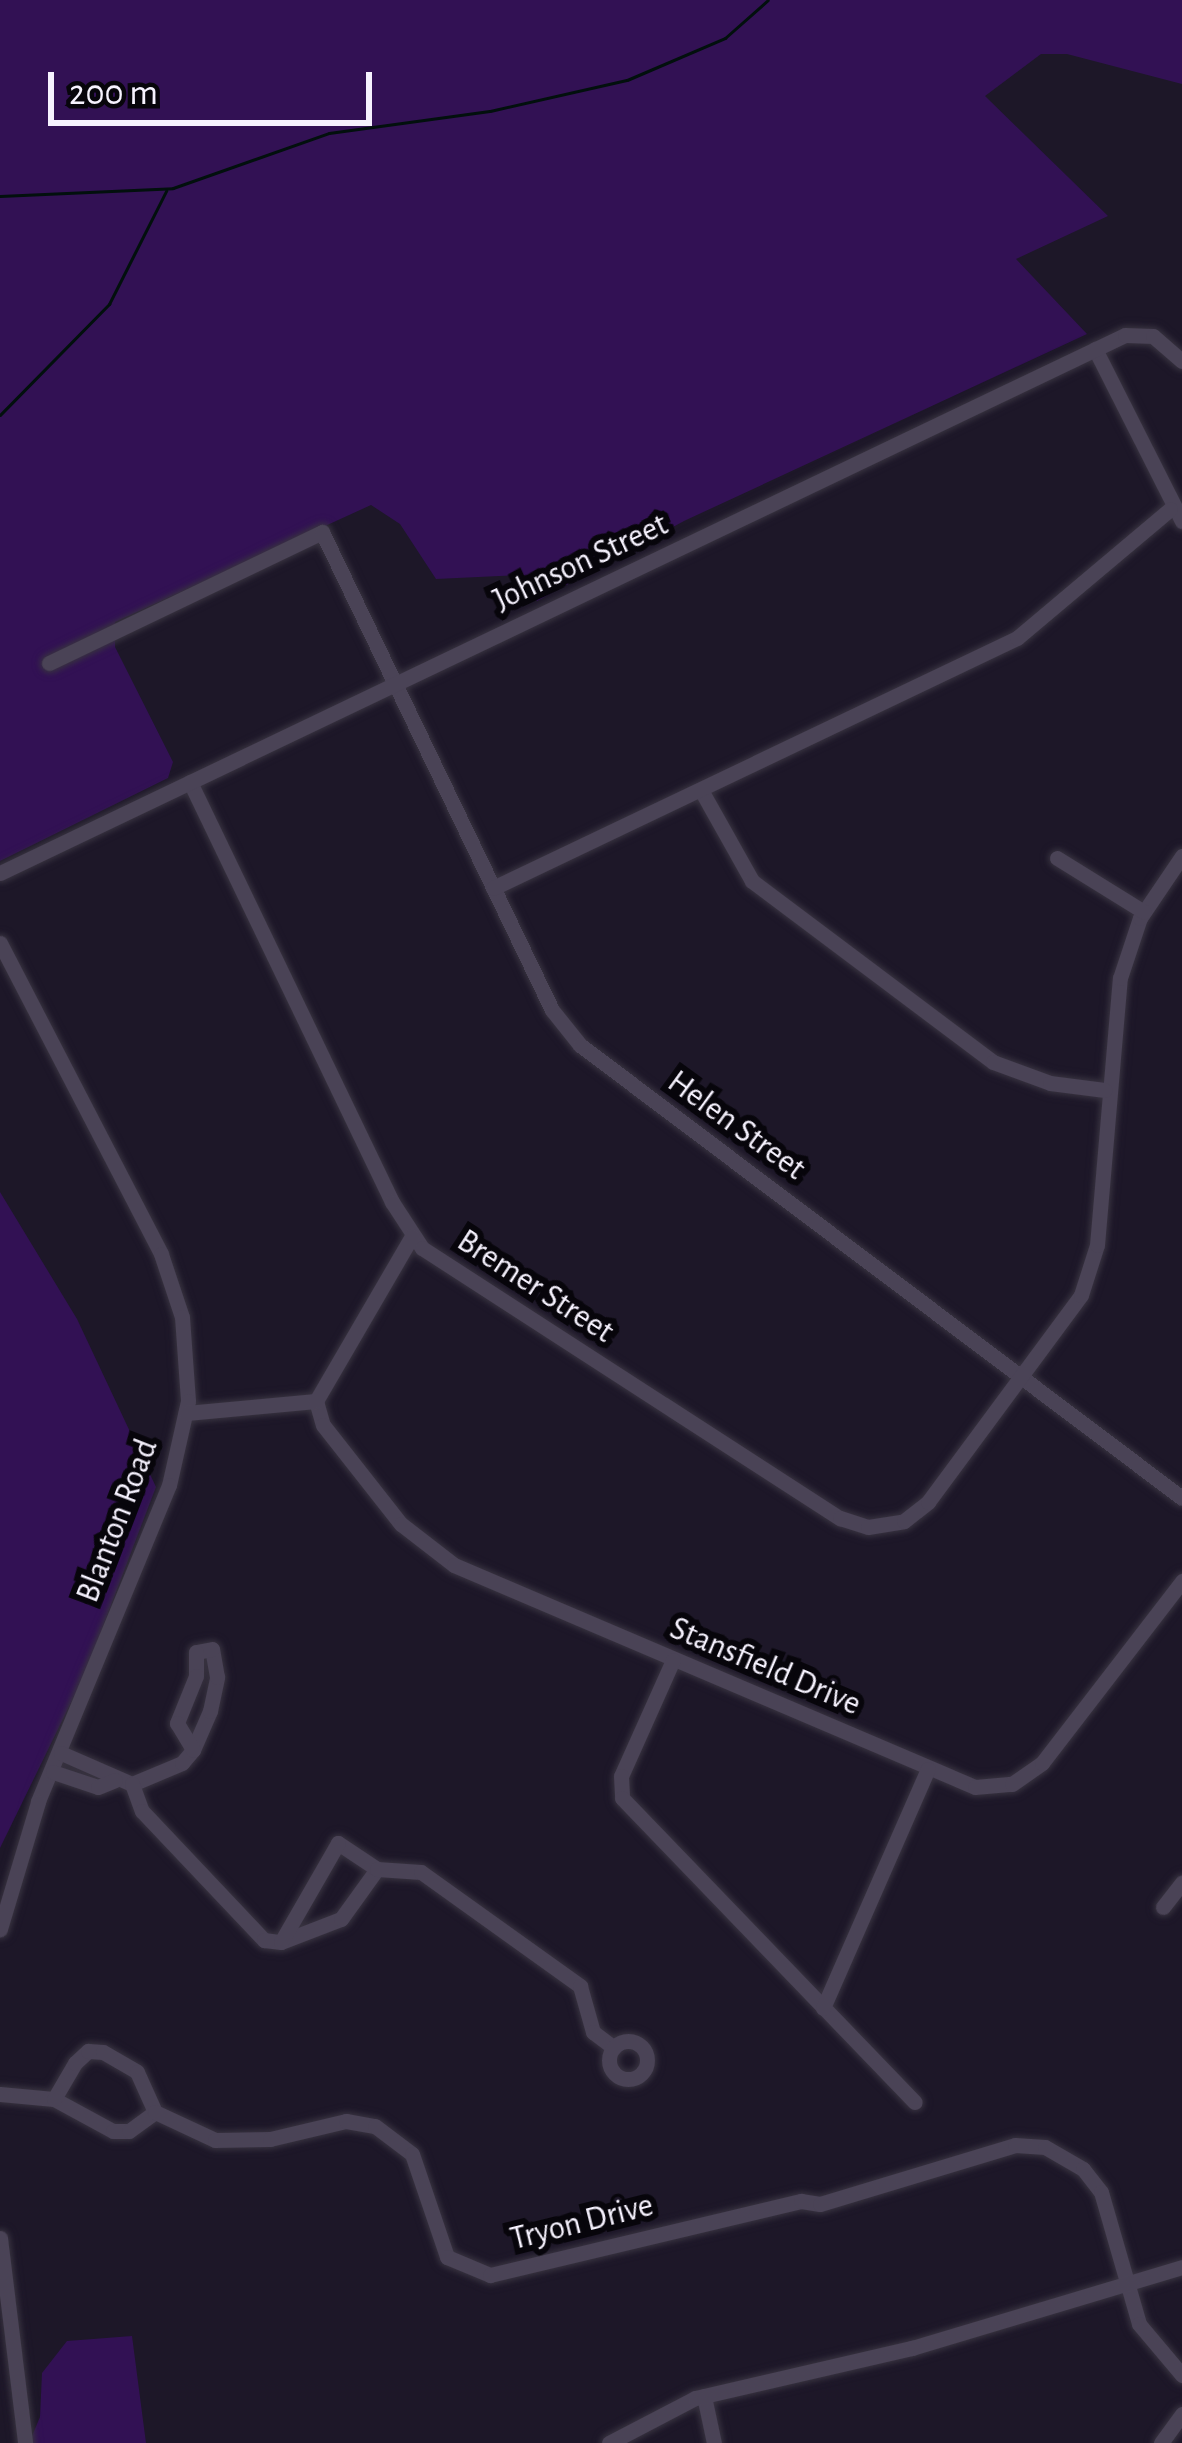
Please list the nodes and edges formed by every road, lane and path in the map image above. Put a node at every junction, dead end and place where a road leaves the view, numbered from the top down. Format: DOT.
graph roads {
  1 [pos="1095,350"];
  2 [pos="1182,361"];
  3 [pos="1176,515"];
  4 [pos="49,663"];
  5 [pos="395,685"];
  6 [pos="190,782"];
  7 [pos="701,790"];
  8 [pos="1182,856"];
  9 [pos="1057,858"];
  10 [pos="0,873"];
  11 [pos="493,888"];
  12 [pos="1144,912"];
  13 [pos="0,943"];
  14 [pos="1105,1090"];
  15 [pos="412,1236"];
  16 [pos="1024,1375"];
  17 [pos="316,1400"];
  18 [pos="186,1413"];
  19 [pos="1182,1498"];
  20 [pos="1182,1581"];
  21 [pos="673,1660"];
  22 [pos="194,1750"];
  23 [pos="61,1753"];
  24 [pos="928,1769"];
  25 [pos="53,1772"];
  26 [pos="123,1782"];
  27 [pos="377,1869"];
  28 [pos="1182,1882"];
  29 [pos="1163,1907"];
  30 [pos="0,1929"];
  31 [pos="280,1942"];
  32 [pos="823,2008"];
  33 [pos="614,2048"];
  34 [pos="0,2094"];
  35 [pos="55,2098"];
  36 [pos="915,2102"];
  37 [pos="155,2112"];
  38 [pos="0,2238"];
  39 [pos="1182,2267"];
  40 [pos="1127,2282"];
  41 [pos="3,2291"];
  42 [pos="1182,2375"];
  43 [pos="704,2396"];
  44 [pos="1182,2414"];
  45 [pos="25,2443"];
  46 [pos="609,2443"];
  47 [pos="714,2443"];
  48 [pos="1161,2443"];
  1 -- 2 [label="street, Johnson Street"];
  1 -- 3 [label="street"];
  1 -- 5 [label="street, Johnson Street"];
  3 -- 7 [label="street"];
  4 -- 5 [label="street, Helen Street"];
  5 -- 6 [label="street, Johnson Street"];
  5 -- 11 [label="street, Helen Street"];
  6 -- 10 [label="street, Johnson Street"];
  6 -- 15 [label="street, Bremer Street"];
  7 -- 11 [label="street"];
  7 -- 14 [label="street"];
  8 -- 12 [label="street"];
  9 -- 12 [label="street"];
  11 -- 16 [label="street, Helen Street"];
  12 -- 14 [label="street"];
  13 -- 18 [label="street, Blanton Road"];
  14 -- 16 [label="street"];
  15 -- 16 [label="street, Bremer Street"];
  15 -- 17 [label="street"];
  16 -- 19 [label="street, Helen Street"];
  17 -- 18 [label="street"];
  17 -- 21 [label="street, Stansfield Drive"];
  18 -- 23 [label="street, Blanton Road"];
  20 -- 24 [label="street, Stansfield Drive"];
  21 -- 24 [label="street, Stansfield Drive"];
  21 -- 32 [label="street"];
  22 -- 22 [label="street"];
  22 -- 26 [label="street"];
  23 -- 25 [label="street, Blanton Road"];
  23 -- 26 [label="street"];
  24 -- 32 [label="street"];
  25 -- 26 [label="street"];
  25 -- 30 [label="street, Blanton Road"];
  26 -- 31 [label="street"];
  27 -- 31 [label="street"];
  27 -- 31 [label="street"];
  27 -- 33 [label="street"];
  28 -- 29 [label="street"];
  32 -- 36 [label="street"];
  34 -- 35 [label="street"];
  35 -- 37 [label="street"];
  35 -- 37 [label="street"];
  37 -- 40 [label="street, Tryon Drive"];
  38 -- 41 [label="street"];
  39 -- 40 [label="street"];
  40 -- 42 [label="street, Tryon Drive"];
  40 -- 43 [label="street"];
  41 -- 45 [label="street"];
  43 -- 46 [label="street"];
  43 -- 47 [label="street"];
  44 -- 48 [label="street"];
}
